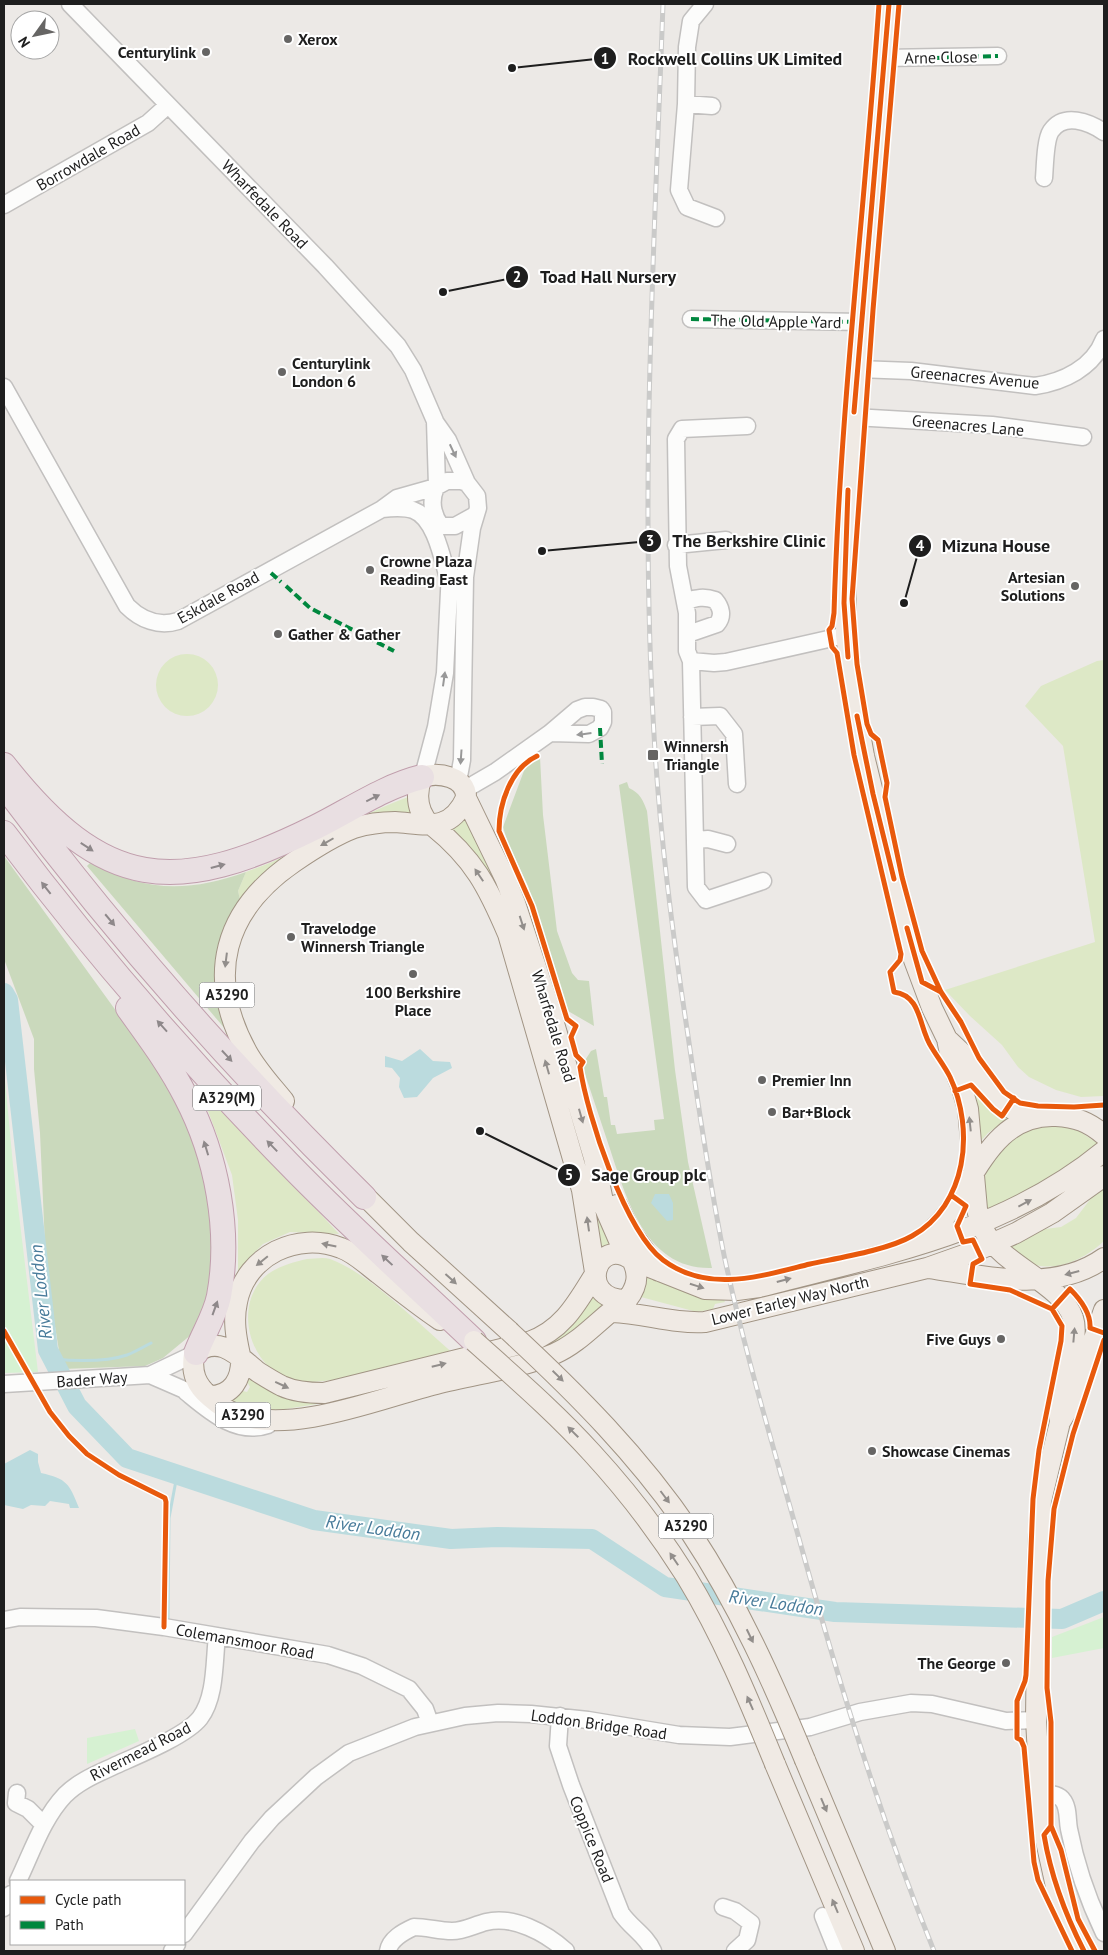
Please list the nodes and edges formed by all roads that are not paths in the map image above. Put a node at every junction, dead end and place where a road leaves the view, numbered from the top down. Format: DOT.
graph roads {
  1 [pos="70,4"];
  2 [pos="705,4"];
  3 [pos="889,4"];
  4 [pos="998,56"];
  5 [pos="884,58"];
  6 [pos="686,104"];
  7 [pos="168,105"];
  8 [pos="712,106"];
  9 [pos="1104,132"];
  10 [pos="1044,178"];
  11 [pos="4,205"];
  12 [pos="716,218"];
  13 [pos="691,319"];
  14 [pos="862,322"];
  15 [pos="1104,339"];
  16 [pos="858,369"];
  17 [pos="4,387"];
  18 [pos="854,417"];
  19 [pos="435,421"];
  20 [pos="747,426"];
  21 [pos="1083,437"];
  22 [pos="467,482"];
  23 [pos="437,487"];
  24 [pos="382,509"];
  25 [pos="475,515"];
  26 [pos="436,524"];
  27 [pos="726,540"];
  28 [pos="676,545"];
  29 [pos="686,601"];
  30 [pos="688,634"];
  31 [pos="846,635"];
  32 [pos="692,661"];
  33 [pos="692,716"];
  34 [pos="550,733"];
  35 [pos="4,765"];
  36 [pos="422,777"];
  37 [pos="737,784"];
  38 [pos="4,785"];
  39 [pos="462,790"];
  40 [pos="432,825"];
  41 [pos="4,833"];
  42 [pos="695,840"];
  43 [pos="726,844"];
  44 [pos="763,881"];
  45 [pos="63,910"];
  46 [pos="947,1039"];
  47 [pos="1104,1114"];
  48 [pos="1040,1117"];
  49 [pos="1076,1118"];
  50 [pos="1104,1135"];
  51 [pos="1104,1151"];
  52 [pos="594,1158"];
  53 [pos="974,1173"];
  54 [pos="1104,1176"];
  55 [pos="364,1197"];
  56 [pos="981,1223"];
  57 [pos="993,1244"];
  58 [pos="904,1249"];
  59 [pos="1104,1258"];
  60 [pos="631,1259"];
  61 [pos="927,1268"];
  62 [pos="659,1271"];
  63 [pos="595,1273"];
  64 [pos="1036,1279"];
  65 [pos="622,1304"];
  66 [pos="1104,1310"];
  67 [pos="474,1341"];
  68 [pos="195,1353"];
  69 [pos="241,1356"];
  70 [pos="150,1375"];
  71 [pos="4,1384"];
  72 [pos="186,1392"];
  73 [pos="209,1396"];
  74 [pos="282,1420"];
  75 [pos="1060,1422"];
  76 [pos="4,1620"];
  77 [pos="218,1636"];
  78 [pos="560,1716"];
  79 [pos="1036,1720"];
  80 [pos="430,1723"];
  81 [pos="1040,1794"];
  82 [pos="13,1802"];
  83 [pos="44,1825"];
  84 [pos="18,1880"];
  85 [pos="10,1896"];
  86 [pos="723,1907"];
  87 [pos="4,1908"];
  88 [pos="823,1916"];
  89 [pos="1104,1932"];
  90 [pos="185,1933"];
  91 [pos="388,1951"];
  92 [pos="566,1951"];
  93 [pos="653,1951"];
  94 [pos="735,1951"];
  95 [pos="837,1951"];
  96 [pos="854,1951"];
  97 [pos="886,1951"];
  98 [pos="1084,1951"];
  1 -- 7 [label="street, Wharfedale Road"];
  2 -- 6 [label="street"];
  3 -- 5 [label="main road"];
  4 -- 5 [label="street, Arne Close"];
  5 -- 14 [label="main road"];
  6 -- 8 [label="street"];
  6 -- 12 [label="street"];
  7 -- 11 [label="street, Borrowdale Road"];
  7 -- 19 [label="street, Wharfedale Road"];
  9 -- 10 [label="street"];
  13 -- 14 [label="street, The Old Apple Yard"];
  14 -- 16 [label="main road"];
  15 -- 16 [label="street, Greenacres Avenue"];
  16 -- 18 [label="main road"];
  17 -- 24 [label="street, Eskdale Road"];
  18 -- 21 [label="street, Greenacres Lane"];
  18 -- 31 [label="main road"];
  19 -- 22 [label="street, Wharfedale Road, one-way"];
  19 -- 23 [label="street, Wharfedale Road"];
  20 -- 28 [label="street"];
  22 -- 23 [label="street"];
  22 -- 25 [label="street"];
  23 -- 24 [label="street"];
  23 -- 26 [label="street"];
  24 -- 26 [label="street, Eskdale Road"];
  25 -- 26 [label="street"];
  25 -- 39 [label="street, one-way"];
  36 -- 26 [label="street, one-way"];
  27 -- 28 [label="street"];
  28 -- 29 [label="street"];
  29 -- 30 [label="street"];
  29 -- 30 [label="street"];
  30 -- 32 [label="street"];
  31 -- 32 [label="street"];
  31 -- 46 [label="main road"];
  32 -- 33 [label="street"];
  33 -- 37 [label="street"];
  33 -- 42 [label="street"];
  34 -- 39 [label="street"];
  35 -- 36 [label="highway, one-way"];
  36 -- 39 [label="main road"];
  36 -- 40 [label="main road"];
  38 -- 55 [label="highway, A329(M), one-way"];
  39 -- 40 [label="main road"];
  39 -- 52 [label="main road, Wharfedale Road, one-way"];
  40 -- 55 [label="main road, A3290, one-way"];
  63 -- 40 [label="main road, Wharfedale Road, one-way"];
  45 -- 41 [label="highway, A329(M), one-way"];
  42 -- 43 [label="street"];
  42 -- 44 [label="street"];
  67 -- 45 [label="highway, A329(M), one-way"];
  68 -- 45 [label="highway, A329(M), one-way"];
  46 -- 48 [label="main road"];
  53 -- 46 [label="main road, one-way"];
  47 -- 49 [label="main road"];
  48 -- 49 [label="main road"];
  48 -- 53 [label="main road, Lower Earley Way North"];
  49 -- 50 [label="main road"];
  56 -- 51 [label="main road, Lower Earley Way North, one-way"];
  52 -- 60 [label="main road, Wharfedale Road"];
  52 -- 62 [label="main road"];
  53 -- 56 [label="main road"];
  53 -- 58 [label="main road, Lower Earley Way North"];
  54 -- 57 [label="main road, Lower Earley Way North"];
  55 -- 97 [label="main road, A3290, one-way, bridge"];
  56 -- 57 [label="main road"];
  56 -- 58 [label="main road, Lower Earley Way North"];
  57 -- 61 [label="main road, Lower Earley Way North"];
  57 -- 64 [label="main road"];
  62 -- 58 [label="main road, Lower Earley Way North, one-way"];
  59 -- 64 [label="main road, Lower Earley Way North, one-way"];
  60 -- 62 [label="main road, Lower Earley Way North"];
  60 -- 63 [label="main road"];
  60 -- 65 [label="main road"];
  61 -- 64 [label="main road, Lower Earley Way North"];
  61 -- 65 [label="main road, Lower Earley Way North"];
  63 -- 65 [label="main road"];
  69 -- 63 [label="main road, A3290, one-way"];
  75 -- 64 [label="main road, one-way"];
  65 -- 74 [label="main road, A3290"];
  66 -- 75 [label="main road"];
  67 -- 69 [label="main road, A3290, one-way"];
  96 -- 67 [label="main road, A3290, one-way, bridge"];
  68 -- 69 [label="main road"];
  68 -- 70 [label="street, Bader Way"];
  68 -- 73 [label="main road"];
  69 -- 73 [label="main road"];
  70 -- 71 [label="street, Bader Way"];
  70 -- 72 [label="street, Bader Way"];
  72 -- 73 [label="street, Bader Way"];
  72 -- 74 [label="street"];
  73 -- 74 [label="main road, A3290"];
  75 -- 79 [label="main road"];
  76 -- 77 [label="street, Colemansmoor Road"];
  77 -- 80 [label="street, Colemansmoor Road"];
  77 -- 83 [label="street, Rivermead Road"];
  78 -- 79 [label="street, Loddon Bridge Road"];
  78 -- 80 [label="street, Loddon Bridge Road"];
  78 -- 93 [label="street, Coppice Road"];
  79 -- 81 [label="main road"];
  80 -- 90 [label="street, Loddon Bridge Road"];
  81 -- 89 [label="street"];
  81 -- 98 [label="main road"];
  82 -- 83 [label="street"];
  83 -- 84 [label="street, Rivermead Road"];
  85 -- 87 [label="street"];
  86 -- 94 [label="street"];
  88 -- 95 [label="street"];
  91 -- 92 [label="street"];
}
